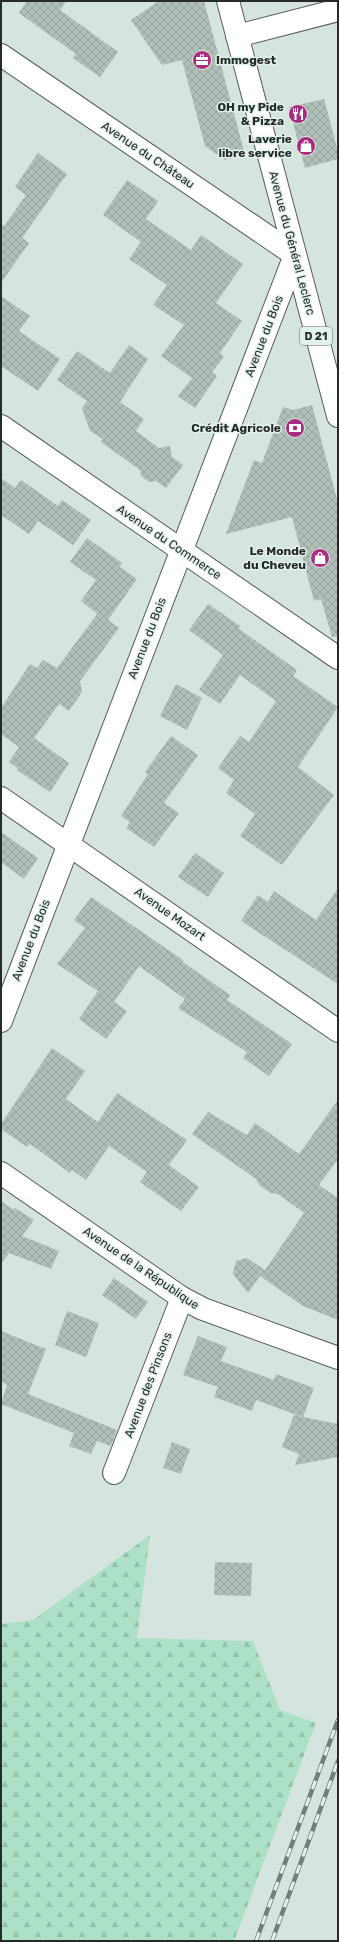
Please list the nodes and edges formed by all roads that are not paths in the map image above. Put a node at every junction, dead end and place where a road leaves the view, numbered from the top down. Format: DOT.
graph roads {
  1 [pos="228,1"];
  2 [pos="338,10"];
  3 [pos="237,36"];
  4 [pos="1,55"];
  5 [pos="295,256"];
  6 [pos="338,416"];
  7 [pos="1,426"];
  8 [pos="181,550"];
  9 [pos="338,658"];
  10 [pos="1,798"];
  11 [pos="68,844"];
  12 [pos="1,1021"];
  13 [pos="338,1031"];
  14 [pos="1,1173"];
  15 [pos="182,1298"];
  16 [pos="338,1358"];
  17 [pos="114,1473"];
  1 -- 3 [label="street, Avenue du Général Leclerc / D 21"];
  2 -- 3 [label="street"];
  3 -- 5 [label="street, Avenue du Général Leclerc / D 21"];
  4 -- 5 [label="street, Avenue du Château"];
  5 -- 6 [label="street, Avenue du Général Leclerc / D 21"];
  5 -- 8 [label="street, Avenue du Bois"];
  7 -- 8 [label="street, Avenue du Commerce"];
  8 -- 9 [label="street, Avenue du Commerce"];
  8 -- 11 [label="street, Avenue du Bois"];
  10 -- 11 [label="street, Avenue Mozart"];
  11 -- 12 [label="street, Avenue du Bois"];
  11 -- 13 [label="street, Avenue Mozart"];
  14 -- 15 [label="street, Avenue de la République"];
  15 -- 16 [label="street, Avenue de la République"];
  15 -- 17 [label="street, Avenue des Pinsons"];
}
